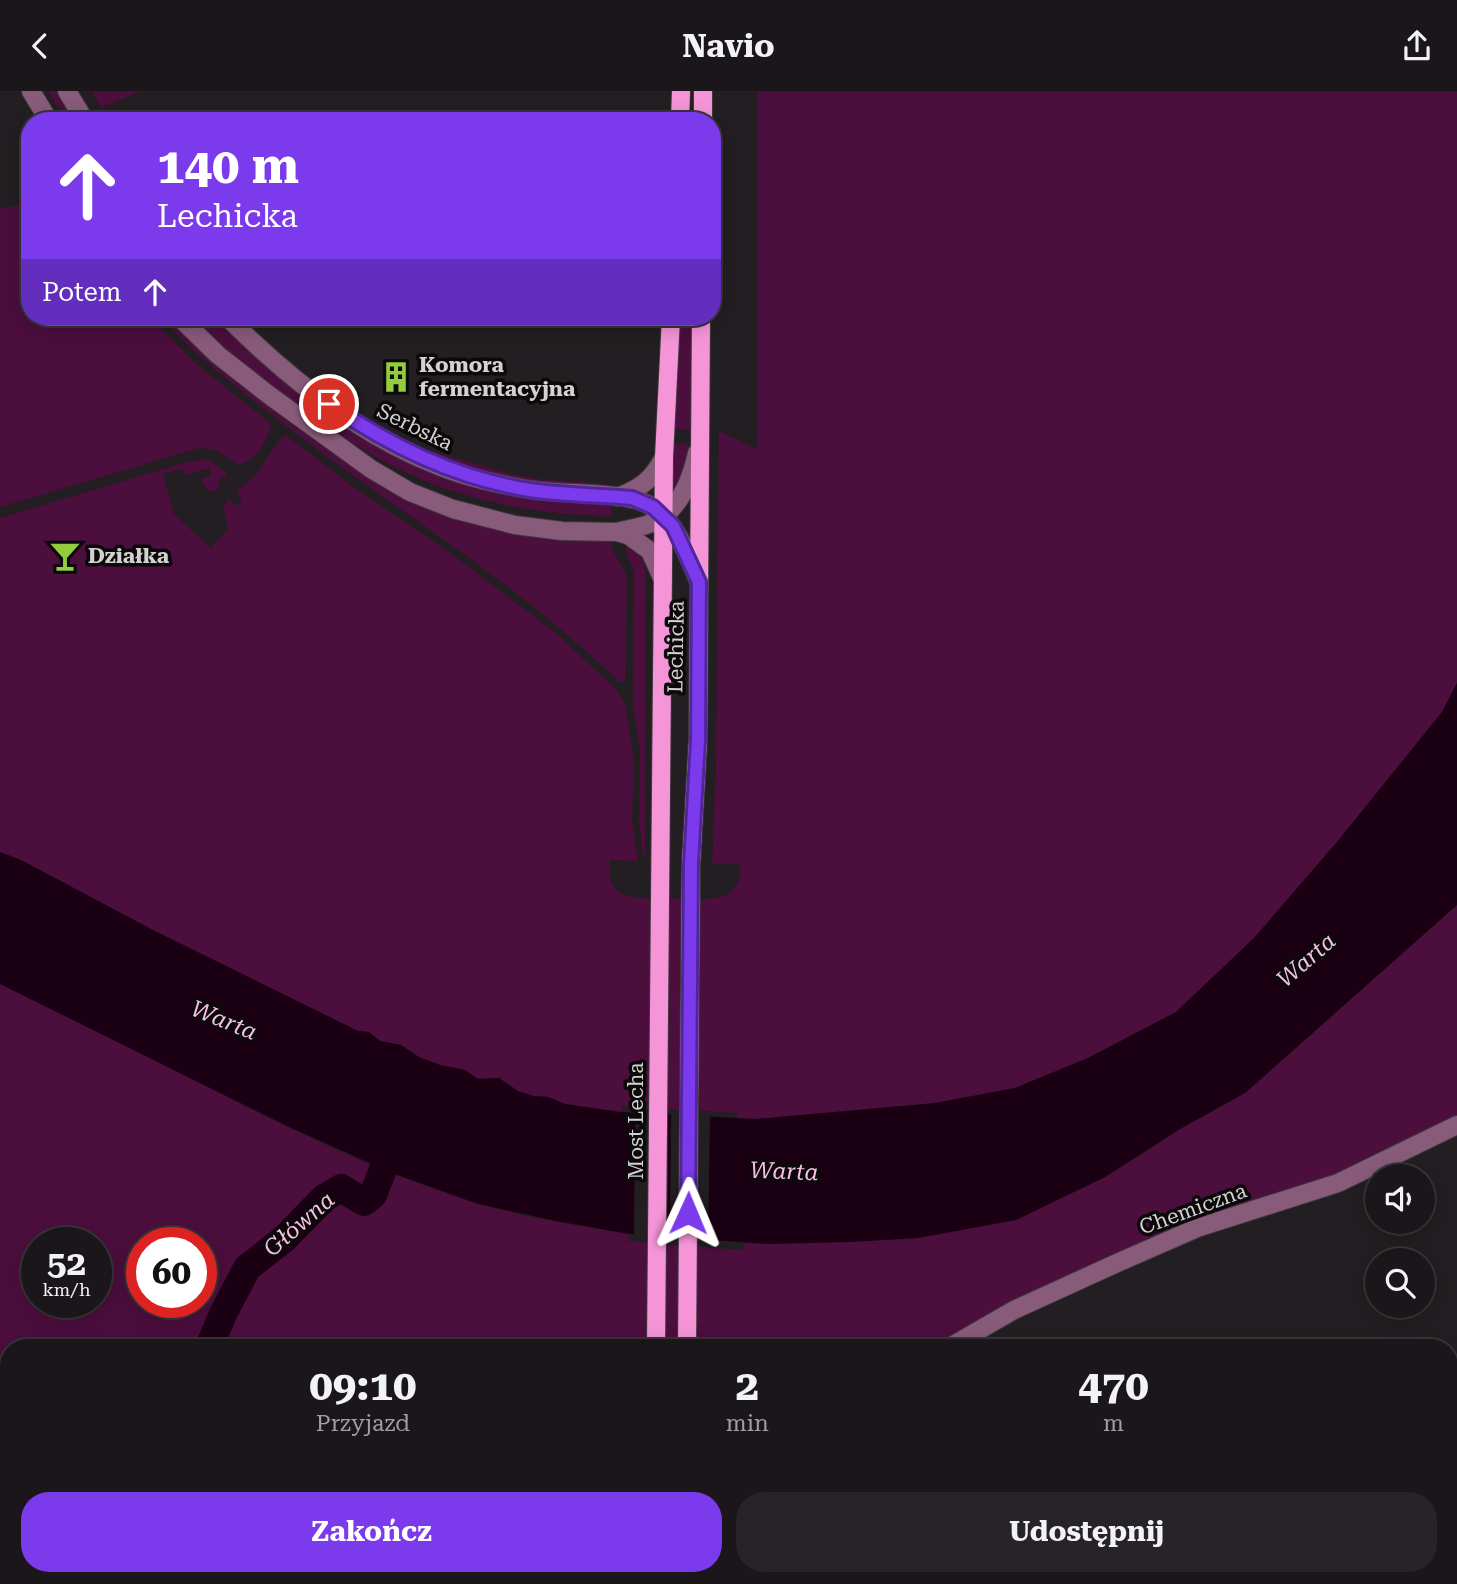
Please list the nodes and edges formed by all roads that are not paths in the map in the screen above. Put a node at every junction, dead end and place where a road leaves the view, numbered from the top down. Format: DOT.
graph roads {
  1 [pos="31,91"];
  2 [pos="67,91"];
  3 [pos="681,91"];
  4 [pos="703,91"];
  5 [pos="44,112"];
  6 [pos="80,112"];
  7 [pos="680,112"];
  8 [pos="702,112"];
  9 [pos="188,326"];
  10 [pos="236,326"];
  11 [pos="671,326"];
  12 [pos="701,326"];
  13 [pos="700,437"];
  14 [pos="664,457"];
  15 [pos="618,497"];
  16 [pos="664,516"];
  17 [pos="617,532"];
  18 [pos="663,580"];
  19 [pos="699,582"];
  20 [pos="660,894"];
  21 [pos="1457,1125"];
  22 [pos="656,1339"];
  23 [pos="687,1339"];
  24 [pos="964,1339"];
  1 -- 5 [label="street"];
  2 -- 6 [label="street"];
  3 -- 7 [label="main road"];
  4 -- 8 [label="main road"];
  9 -- 17 [label="street"];
  10 -- 15 [label="street, Serbska"];
  11 -- 14 [label="main road, Lechicka"];
  12 -- 13 [label="main road, Lechicka"];
  13 -- 16 [label="street"];
  13 -- 19 [label="main road, Lechicka"];
  14 -- 15 [label="street"];
  14 -- 16 [label="main road, Lechicka"];
  15 -- 16 [label="street, Serbska"];
  16 -- 17 [label="street"];
  16 -- 18 [label="main road, Lechicka"];
  16 -- 19 [label="street, Serbska"];
  17 -- 18 [label="street"];
  18 -- 20 [label="main road, Lechicka"];
  19 -- 23 [label="main road, Lechicka"];
  20 -- 22 [label="main road, Most Lecha"];
  21 -- 24 [label="street, Chemiczna"];
}
